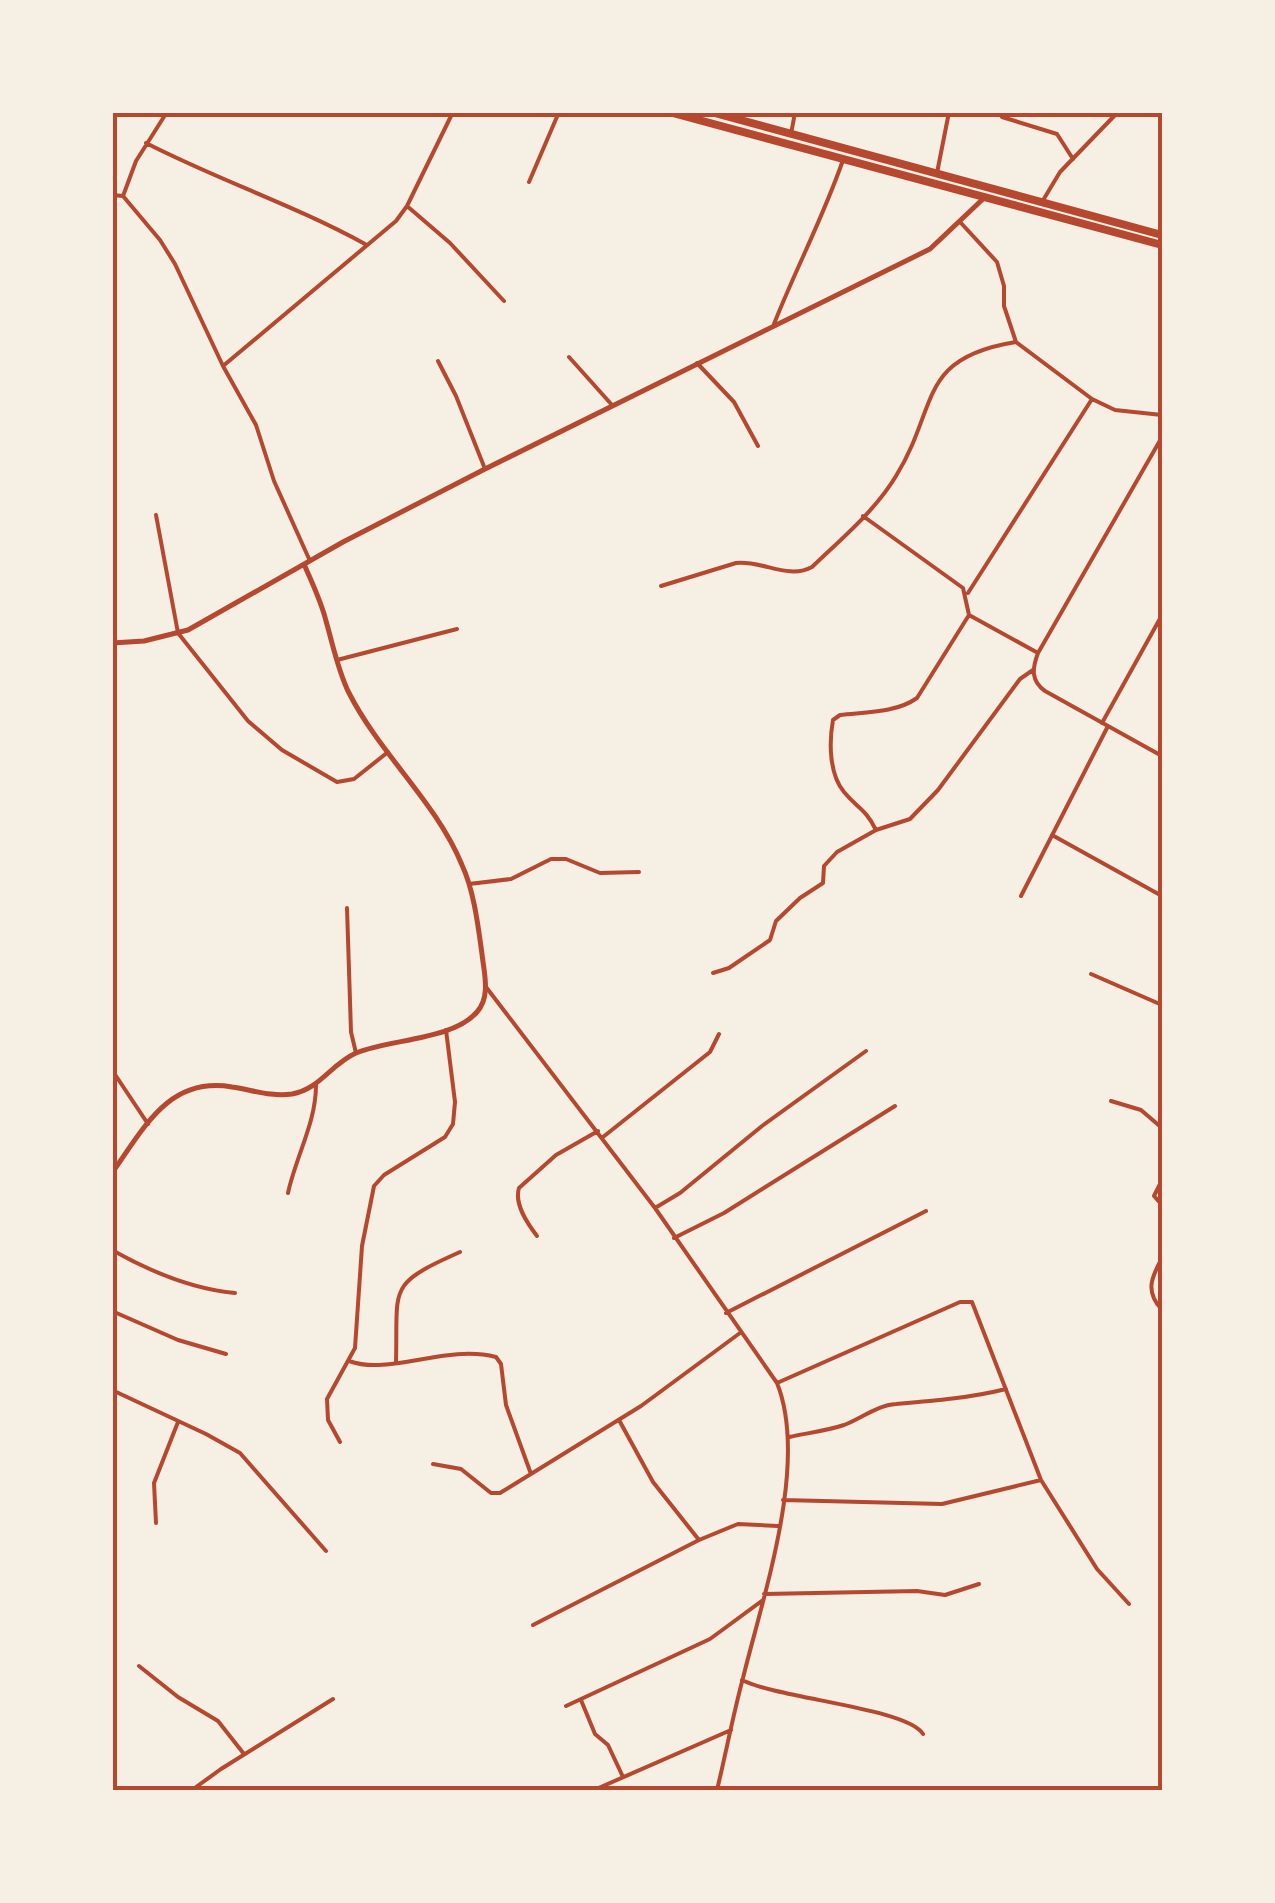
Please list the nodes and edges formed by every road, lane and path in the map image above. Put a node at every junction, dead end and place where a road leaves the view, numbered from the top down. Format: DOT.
graph roads {
  1 [pos="167,112"];
  2 [pos="453,112"];
  3 [pos="559,112"];
  4 [pos="669,112"];
  5 [pos="712,112"];
  6 [pos="792,112"];
  7 [pos="949,112"];
  8 [pos="1118,112"];
  9 [pos="1002,117"];
  10 [pos="791,134"];
  11 [pos="146,143"];
  12 [pos="1073,158"];
  13 [pos="844,160"];
  14 [pos="937,173"];
  15 [pos="529,182"];
  16 [pos="112,195"];
  17 [pos="123,196"];
  18 [pos="984,198"];
  19 [pos="1042,202"];
  20 [pos="407,206"];
  21 [pos="961,223"];
  22 [pos="1120,228"];
  23 [pos="1162,234"];
  24 [pos="365,244"];
  25 [pos="1162,246"];
  26 [pos="504,302"];
  27 [pos="774,324"];
  28 [pos="1016,342"];
  29 [pos="568,357"];
  30 [pos="438,360"];
  31 [pos="697,363"];
  32 [pos="223,366"];
  33 [pos="1092,399"];
  34 [pos="612,405"];
  35 [pos="1162,415"];
  36 [pos="1162,437"];
  37 [pos="758,446"];
  38 [pos="485,469"];
  39 [pos="156,515"];
  40 [pos="863,516"];
  41 [pos="307,562"];
  42 [pos="660,586"];
  43 [pos="967,595"];
  44 [pos="969,616"];
  45 [pos="1162,616"];
  46 [pos="457,629"];
  47 [pos="178,633"];
  48 [pos="112,643"];
  49 [pos="1038,654"];
  50 [pos="337,660"];
  51 [pos="1033,670"];
  52 [pos="1105,724"];
  53 [pos="388,752"];
  54 [pos="1162,756"];
  55 [pos="876,830"];
  56 [pos="1052,835"];
  57 [pos="639,872"];
  58 [pos="468,884"];
  59 [pos="1021,896"];
  60 [pos="1162,896"];
  61 [pos="347,908"];
  62 [pos="713,973"];
  63 [pos="1091,974"];
  64 [pos="486,987"];
  65 [pos="1162,1005"];
  66 [pos="446,1030"];
  67 [pos="718,1034"];
  68 [pos="866,1051"];
  69 [pos="356,1054"];
  70 [pos="112,1070"];
  71 [pos="316,1086"];
  72 [pos="1111,1101"];
  73 [pos="895,1106"];
  74 [pos="148,1124"];
  75 [pos="1162,1128"];
  76 [pos="598,1131"];
  77 [pos="603,1138"];
  78 [pos="112,1173"];
  79 [pos="1162,1180"];
  80 [pos="288,1192"];
  81 [pos="1162,1205"];
  82 [pos="655,1208"];
  83 [pos="926,1211"];
  84 [pos="537,1236"];
  85 [pos="674,1238"];
  86 [pos="112,1250"];
  87 [pos="460,1252"];
  88 [pos="1162,1258"];
  89 [pos="235,1293"];
  90 [pos="1162,1310"];
  91 [pos="112,1311"];
  92 [pos="726,1313"];
  93 [pos="740,1334"];
  94 [pos="226,1354"];
  95 [pos="349,1361"];
  96 [pos="396,1362"];
  97 [pos="777,1383"];
  98 [pos="1006,1388"];
  99 [pos="112,1390"];
  100 [pos="619,1420"];
  101 [pos="178,1422"];
  102 [pos="789,1436"];
  103 [pos="340,1442"];
  104 [pos="433,1464"];
  105 [pos="531,1474"];
  106 [pos="1041,1480"];
  107 [pos="783,1500"];
  108 [pos="156,1524"];
  109 [pos="778,1526"];
  110 [pos="698,1540"];
  111 [pos="326,1551"];
  112 [pos="979,1584"];
  113 [pos="764,1597"];
  114 [pos="1129,1604"];
  115 [pos="534,1625"];
  116 [pos="140,1666"];
  117 [pos="742,1680"];
  118 [pos="334,1699"];
  119 [pos="581,1700"];
  120 [pos="566,1706"];
  121 [pos="731,1730"];
  122 [pos="922,1734"];
  123 [pos="244,1754"];
  124 [pos="623,1777"];
  125 [pos="192,1790"];
  126 [pos="594,1790"];
  127 [pos="717,1790"];
  1 -- 11 [label="street"];
  2 -- 20 [label="street"];
  3 -- 15 [label="street"];
  4 -- 13 [label="highway"];
  5 -- 10 [label="highway"];
  6 -- 10 [label="street"];
  7 -- 14 [label="street"];
  8 -- 12 [label="street"];
  9 -- 12 [label="street"];
  10 -- 14 [label="highway"];
  11 -- 17 [label="street"];
  11 -- 24 [label="street"];
  12 -- 19 [label="street"];
  13 -- 18 [label="highway"];
  13 -- 27 [label="street"];
  14 -- 19 [label="highway"];
  16 -- 17 [label="street"];
  17 -- 32 [label="street"];
  18 -- 21 [label="street"];
  18 -- 22 [label="highway"];
  19 -- 22 [label="highway"];
  20 -- 24 [label="street"];
  20 -- 26 [label="street"];
  21 -- 27 [label="street"];
  21 -- 28 [label="street"];
  22 -- 23 [label="highway"];
  22 -- 25 [label="highway"];
  24 -- 32 [label="street"];
  27 -- 31 [label="street"];
  28 -- 33 [label="street"];
  28 -- 40 [label="street"];
  29 -- 34 [label="street"];
  30 -- 38 [label="street"];
  31 -- 34 [label="street"];
  31 -- 37 [label="street"];
  32 -- 41 [label="street"];
  33 -- 35 [label="street"];
  33 -- 43 [label="street"];
  34 -- 38 [label="street"];
  36 -- 49 [label="street"];
  38 -- 41 [label="street"];
  39 -- 47 [label="street"];
  40 -- 42 [label="street"];
  40 -- 43 [label="street"];
  41 -- 47 [label="street"];
  41 -- 50 [label="street"];
  43 -- 44 [label="street"];
  44 -- 49 [label="street"];
  44 -- 55 [label="street"];
  45 -- 52 [label="street"];
  46 -- 50 [label="street"];
  47 -- 48 [label="street"];
  47 -- 53 [label="street"];
  49 -- 51 [label="street"];
  50 -- 53 [label="street"];
  51 -- 52 [label="street"];
  51 -- 55 [label="street"];
  52 -- 54 [label="street"];
  52 -- 56 [label="street"];
  53 -- 58 [label="street"];
  55 -- 62 [label="street"];
  56 -- 59 [label="street"];
  56 -- 60 [label="street"];
  57 -- 58 [label="street"];
  58 -- 64 [label="street"];
  61 -- 69 [label="street"];
  63 -- 65 [label="street"];
  64 -- 66 [label="street"];
  64 -- 76 [label="street"];
  66 -- 69 [label="street"];
  66 -- 95 [label="street"];
  67 -- 77 [label="street"];
  68 -- 82 [label="street"];
  69 -- 71 [label="street"];
  70 -- 74 [label="street"];
  71 -- 74 [label="street"];
  71 -- 80 [label="street"];
  72 -- 75 [label="street"];
  73 -- 85 [label="street"];
  74 -- 78 [label="street"];
  76 -- 77 [label="street"];
  76 -- 84 [label="street"];
  77 -- 82 [label="street"];
  79 -- 81 [label="street"];
  82 -- 85 [label="street"];
  83 -- 92 [label="street"];
  85 -- 92 [label="street"];
  86 -- 89 [label="street"];
  87 -- 96 [label="street"];
  88 -- 90 [label="street"];
  91 -- 94 [label="street"];
  92 -- 93 [label="street"];
  93 -- 97 [label="street"];
  93 -- 100 [label="street"];
  95 -- 96 [label="street"];
  95 -- 103 [label="street"];
  96 -- 105 [label="street"];
  97 -- 98 [label="street"];
  97 -- 102 [label="street"];
  98 -- 102 [label="street"];
  98 -- 106 [label="street"];
  99 -- 101 [label="street"];
  100 -- 105 [label="street"];
  100 -- 110 [label="street"];
  101 -- 108 [label="street"];
  101 -- 111 [label="street"];
  102 -- 107 [label="street"];
  104 -- 105 [label="street"];
  106 -- 107 [label="street"];
  106 -- 114 [label="street"];
  107 -- 109 [label="street"];
  109 -- 110 [label="street"];
  109 -- 113 [label="street"];
  110 -- 115 [label="street"];
  112 -- 113 [label="street"];
  113 -- 117 [label="street"];
  113 -- 119 [label="street"];
  116 -- 123 [label="street"];
  117 -- 121 [label="street"];
  117 -- 122 [label="street"];
  118 -- 123 [label="street"];
  119 -- 120 [label="street"];
  119 -- 124 [label="street"];
  121 -- 124 [label="street"];
  121 -- 127 [label="street"];
  123 -- 125 [label="street"];
  124 -- 126 [label="street"];
}
